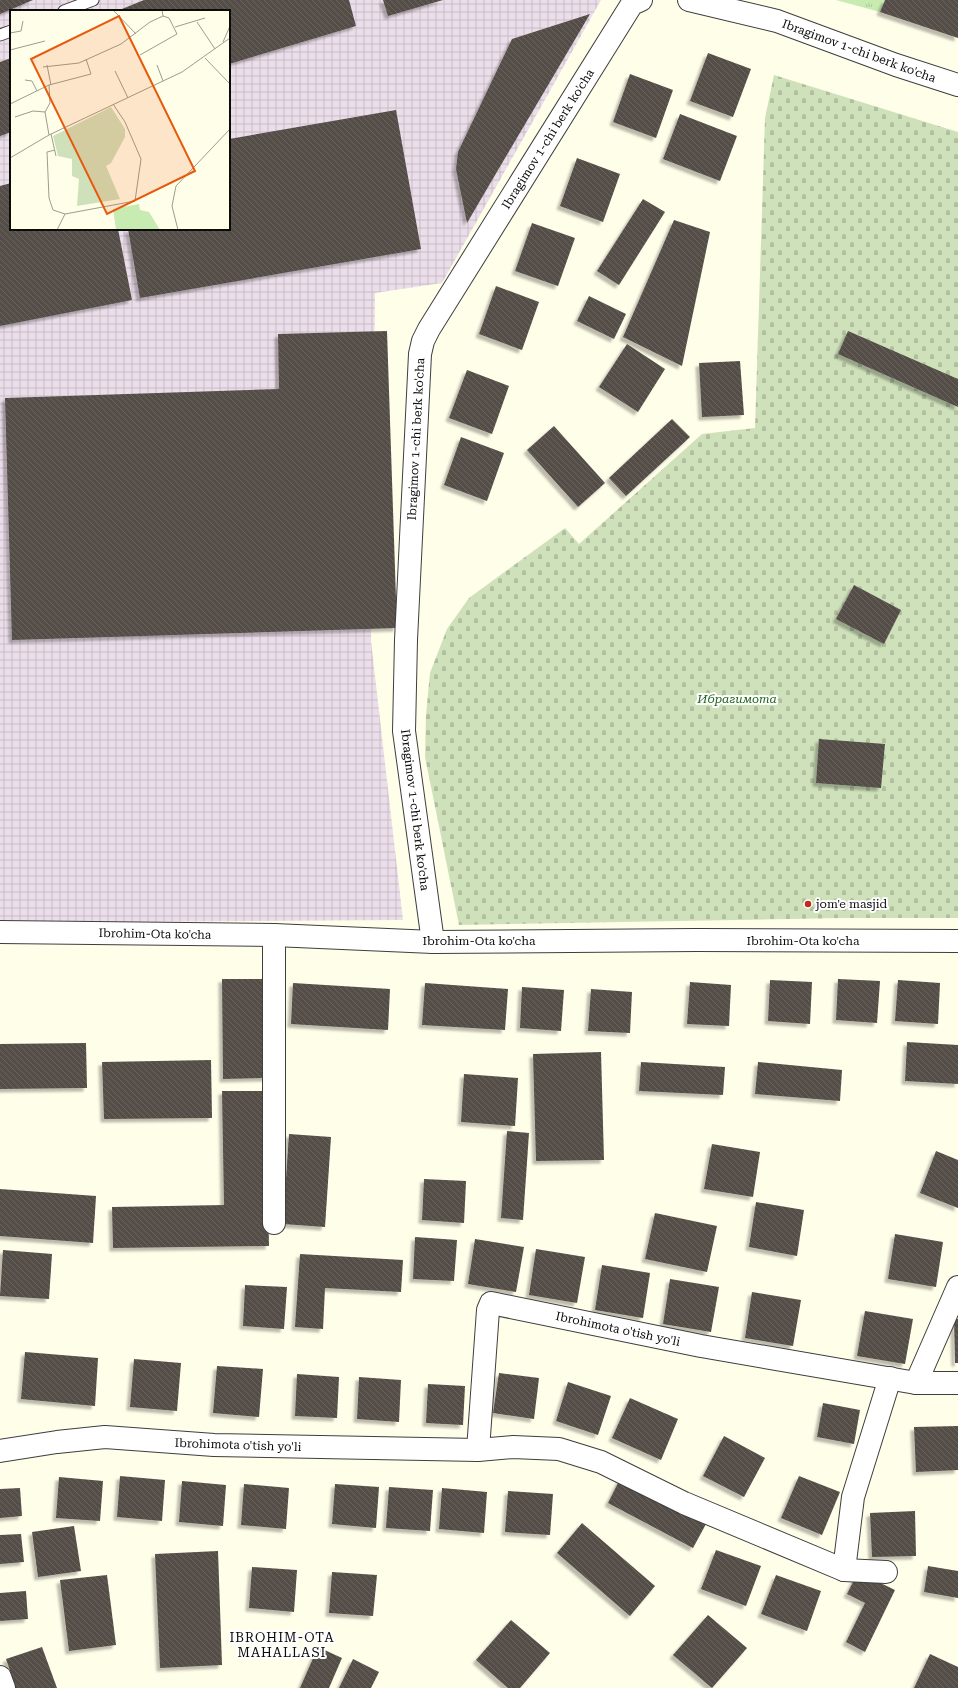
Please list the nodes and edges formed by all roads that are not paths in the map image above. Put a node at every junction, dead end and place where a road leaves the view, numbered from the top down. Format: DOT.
graph roads {
  1 [pos="93,0"];
  2 [pos="641,0"];
  3 [pos="689,0"];
  4 [pos="67,10"];
  5 [pos="10,31"];
  6 [pos="0,35"];
  7 [pos="958,85"];
  8 [pos="0,932"];
  9 [pos="274,935"];
  10 [pos="958,941"];
  11 [pos="432,942"];
  12 [pos="274,1223"];
  13 [pos="958,1287"];
  14 [pos="890,1378"];
  15 [pos="916,1383"];
  16 [pos="958,1383"];
  17 [pos="478,1450"];
  18 [pos="0,1451"];
  19 [pos="844,1570"];
  20 [pos="886,1572"];
  21 [pos="0,1676"];
  22 [pos="4,1688"];
  1 -- 4 [label="lane"];
  2 -- 11 [label="street, Ibragimov 1-chi berk ko'cha"];
  3 -- 7 [label="street, Ibragimov 1-chi berk ko'cha"];
  5 -- 6 [label="lane"];
  8 -- 9 [label="street, Ibrohim-Ota ko'cha"];
  9 -- 11 [label="street, Ibrohim-Ota ko'cha"];
  9 -- 12 [label="street"];
  10 -- 11 [label="street, Ibrohim-Ota ko'cha"];
  13 -- 15 [label="street"];
  14 -- 15 [label="street, Ibrohimota o'tish yo'li"];
  14 -- 17 [label="street, Ibrohimota o'tish yo'li"];
  14 -- 19 [label="street"];
  15 -- 16 [label="street, Ibrohimota o'tish yo'li"];
  17 -- 18 [label="street, Ibrohimota o'tish yo'li"];
  17 -- 19 [label="street, Ibrohimota o'tish yo'li"];
  19 -- 20 [label="street, Ibrohimota o'tish yo'li"];
  21 -- 22 [label="street"];
}
